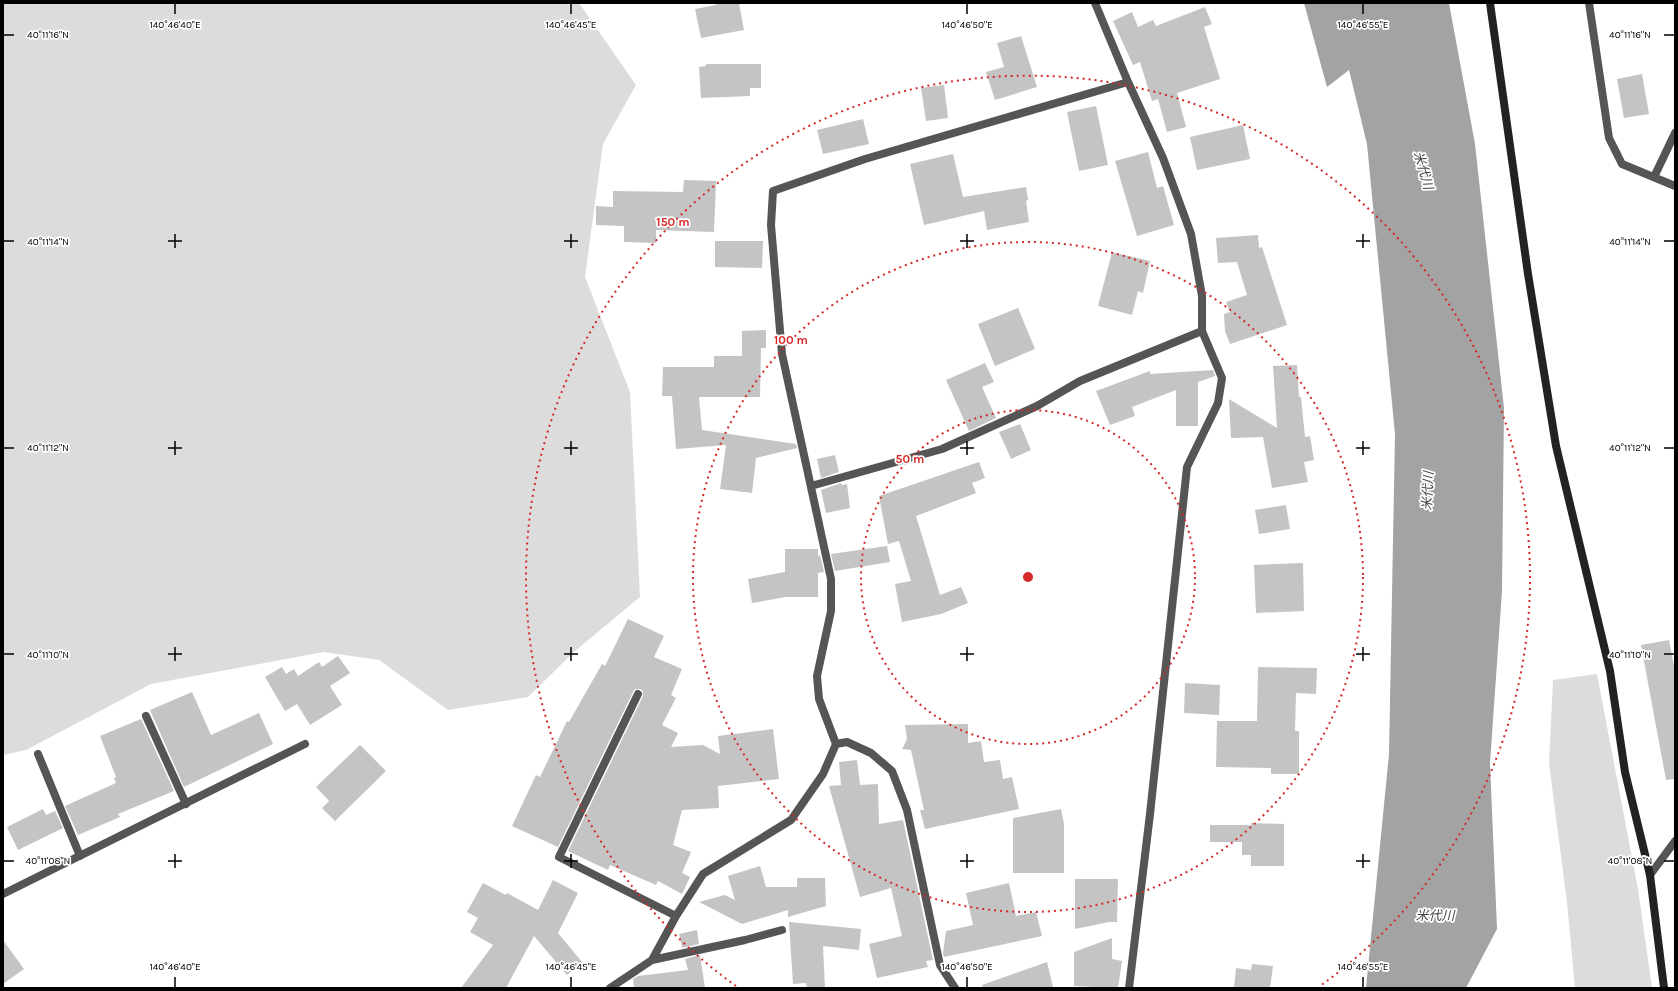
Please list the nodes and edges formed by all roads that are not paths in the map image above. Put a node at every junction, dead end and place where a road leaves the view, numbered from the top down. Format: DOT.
graph roads {
  1 [pos="1095,3"];
  2 [pos="1490,3"];
  3 [pos="1589,3"];
  4 [pos="1128,82"];
  5 [pos="1675,133"];
  6 [pos="1654,177"];
  7 [pos="1675,186"];
  8 [pos="1202,331"];
  9 [pos="811,486"];
  10 [pos="638,694"];
  11 [pos="146,716"];
  12 [pos="305,744"];
  13 [pos="836,744"];
  14 [pos="38,754"];
  15 [pos="186,804"];
  16 [pos="1675,841"];
  17 [pos="80,856"];
  18 [pos="1650,875"];
  19 [pos="3,894"];
  20 [pos="676,916"];
  21 [pos="782,930"];
  22 [pos="652,960"];
  23 [pos="610,988"];
  24 [pos="955,988"];
  25 [pos="1129,988"];
  26 [pos="1664,988"];
  1 -- 4 [label="street"];
  2 -- 18 [label="street"];
  3 -- 6 [label="street"];
  4 -- 8 [label="street"];
  4 -- 9 [label="street"];
  5 -- 6 [label="street"];
  6 -- 7 [label="street"];
  8 -- 9 [label="street"];
  8 -- 25 [label="street"];
  9 -- 13 [label="street"];
  10 -- 20 [label="street"];
  11 -- 15 [label="street"];
  12 -- 15 [label="street"];
  13 -- 20 [label="street"];
  13 -- 24 [label="street"];
  14 -- 17 [label="street"];
  15 -- 17 [label="street"];
  16 -- 18 [label="street"];
  17 -- 19 [label="street"];
  18 -- 26 [label="street"];
  20 -- 22 [label="street"];
  21 -- 22 [label="street"];
  22 -- 23 [label="street"];
}
